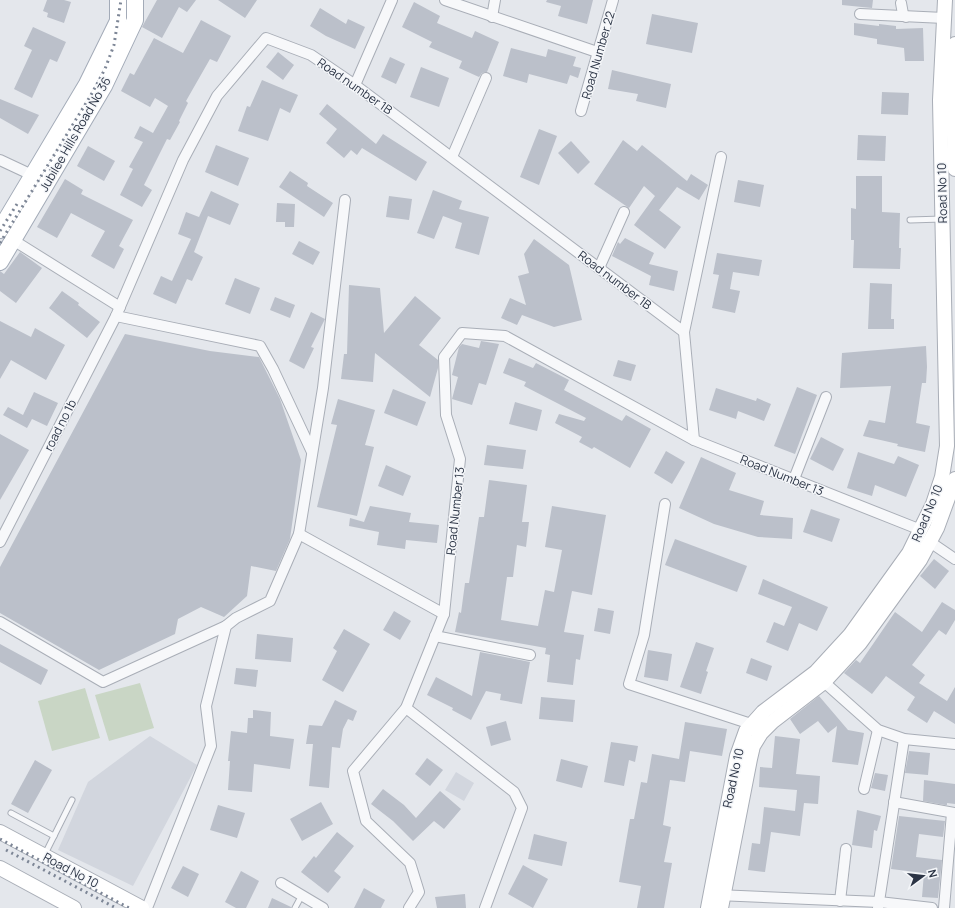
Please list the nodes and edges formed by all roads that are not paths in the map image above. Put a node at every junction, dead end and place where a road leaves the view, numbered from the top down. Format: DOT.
graph roads {
  1 [pos="118,0"];
  2 [pos="135,0"];
  3 [pos="392,0"];
  4 [pos="445,0"];
  5 [pos="495,0"];
  6 [pos="613,0"];
  7 [pos="945,0"];
  8 [pos="901,3"];
  9 [pos="860,14"];
  10 [pos="492,17"];
  11 [pos="906,17"];
  12 [pos="944,18"];
  13 [pos="955,44"];
  14 [pos="597,52"];
  15 [pos="486,78"];
  16 [pos="355,85"];
  17 [pos="74,105"];
  18 [pos="581,110"];
  19 [pos="88,114"];
  20 [pos="721,156"];
  21 [pos="452,158"];
  22 [pos="0,160"];
  23 [pos="955,169"];
  24 [pos="32,175"];
  25 [pos="345,200"];
  26 [pos="624,212"];
  27 [pos="943,219"];
  28 [pos="910,220"];
  29 [pos="0,230"];
  30 [pos="13,240"];
  31 [pos="0,259"];
  32 [pos="599,268"];
  33 [pos="118,312"];
  34 [pos="684,332"];
  35 [pos="951,366"];
  36 [pos="826,397"];
  37 [pos="694,440"];
  38 [pos="312,452"];
  39 [pos="794,479"];
  40 [pos="955,479"];
  41 [pos="665,504"];
  42 [pos="921,530"];
  43 [pos="299,534"];
  44 [pos="0,542"];
  45 [pos="930,542"];
  46 [pos="955,559"];
  47 [pos="444,614"];
  48 [pos="0,622"];
  49 [pos="226,626"];
  50 [pos="435,636"];
  51 [pos="530,655"];
  52 [pos="824,682"];
  53 [pos="406,708"];
  54 [pos="751,724"];
  55 [pos="878,730"];
  56 [pos="904,739"];
  57 [pos="955,744"];
  58 [pos="864,789"];
  59 [pos="72,800"];
  60 [pos="894,802"];
  61 [pos="11,813"];
  62 [pos="954,813"];
  63 [pos="0,832"];
  64 [pos="54,836"];
  65 [pos="846,849"];
  66 [pos="44,856"];
  67 [pos="0,868"];
  68 [pos="281,883"];
  69 [pos="302,895"];
  70 [pos="716,902"];
  71 [pos="840,904"];
  72 [pos="878,905"];
  73 [pos="74,908"];
  74 [pos="142,908"];
  75 [pos="147,908"];
  76 [pos="295,908"];
  77 [pos="322,908"];
  78 [pos="409,908"];
  79 [pos="485,908"];
  80 [pos="918,908"];
  81 [pos="932,908"];
  82 [pos="944,908"];
  1 -- 17 [label="main road, Jubilee Hills Road No 36"];
  2 -- 19 [label="main road, Jubilee Hills Road No 36"];
  3 -- 16 [label="street"];
  4 -- 10 [label="street"];
  5 -- 10 [label="street"];
  6 -- 14 [label="street, Road Number 22"];
  7 -- 12 [label="main road, Road No 10"];
  8 -- 11 [label="street"];
  9 -- 11 [label="street"];
  10 -- 14 [label="street"];
  11 -- 12 [label="street"];
  12 -- 27 [label="main road, Road No 10"];
  13 -- 23 [label="main road, Road No 10"];
  14 -- 18 [label="street, Road Number 22"];
  15 -- 21 [label="street"];
  16 -- 21 [label="street, Road number 1B"];
  16 -- 33 [label="street, Road number 1B"];
  17 -- 19 [label="main road"];
  17 -- 24 [label="main road, Jubilee Hills Road No 36"];
  19 -- 30 [label="main road, Jubilee Hills Road No 36"];
  20 -- 34 [label="street"];
  21 -- 32 [label="street, Road number 1B"];
  22 -- 24 [label="street"];
  24 -- 29 [label="main road, Jubilee Hills Road No 36"];
  25 -- 38 [label="street"];
  26 -- 32 [label="street"];
  27 -- 28 [label="lane"];
  27 -- 35 [label="main road, Road No 10"];
  30 -- 31 [label="main road, Jubilee Hills Road No 36"];
  30 -- 33 [label="street"];
  32 -- 34 [label="street, Road number 1B"];
  33 -- 38 [label="street"];
  33 -- 44 [label="street, road no 1b"];
  34 -- 37 [label="street"];
  35 -- 42 [label="main road, Road No 10"];
  36 -- 39 [label="street"];
  37 -- 39 [label="street, Road Number 13"];
  37 -- 47 [label="street, Road Number 13"];
  38 -- 43 [label="street"];
  39 -- 42 [label="street, Road Number 13"];
  40 -- 45 [label="main road, Road No 10"];
  41 -- 54 [label="street"];
  42 -- 54 [label="main road, Road No 10"];
  43 -- 47 [label="street"];
  43 -- 49 [label="street"];
  45 -- 46 [label="street"];
  45 -- 52 [label="main road, Road No 10"];
  47 -- 50 [label="street, Road Number 13"];
  48 -- 49 [label="street"];
  49 -- 75 [label="street"];
  50 -- 51 [label="street"];
  50 -- 53 [label="street, Road Number 13"];
  52 -- 55 [label="street"];
  52 -- 70 [label="main road, Road No 10"];
  53 -- 78 [label="street, Road Number 13"];
  53 -- 79 [label="street"];
  54 -- 70 [label="main road, Road No 10"];
  55 -- 56 [label="street"];
  55 -- 58 [label="street"];
  56 -- 57 [label="street"];
  56 -- 60 [label="street"];
  59 -- 64 [label="lane"];
  60 -- 62 [label="street"];
  60 -- 72 [label="street"];
  61 -- 64 [label="lane"];
  62 -- 82 [label="street"];
  63 -- 66 [label="main road, Road No 10"];
  64 -- 66 [label="lane"];
  65 -- 71 [label="street"];
  66 -- 74 [label="main road, Road No 10"];
  67 -- 73 [label="main road"];
  68 -- 69 [label="street"];
  69 -- 76 [label="lane"];
  69 -- 77 [label="street"];
  70 -- 71 [label="street"];
  71 -- 72 [label="street"];
  72 -- 80 [label="street"];
  80 -- 81 [label="street"];
}
